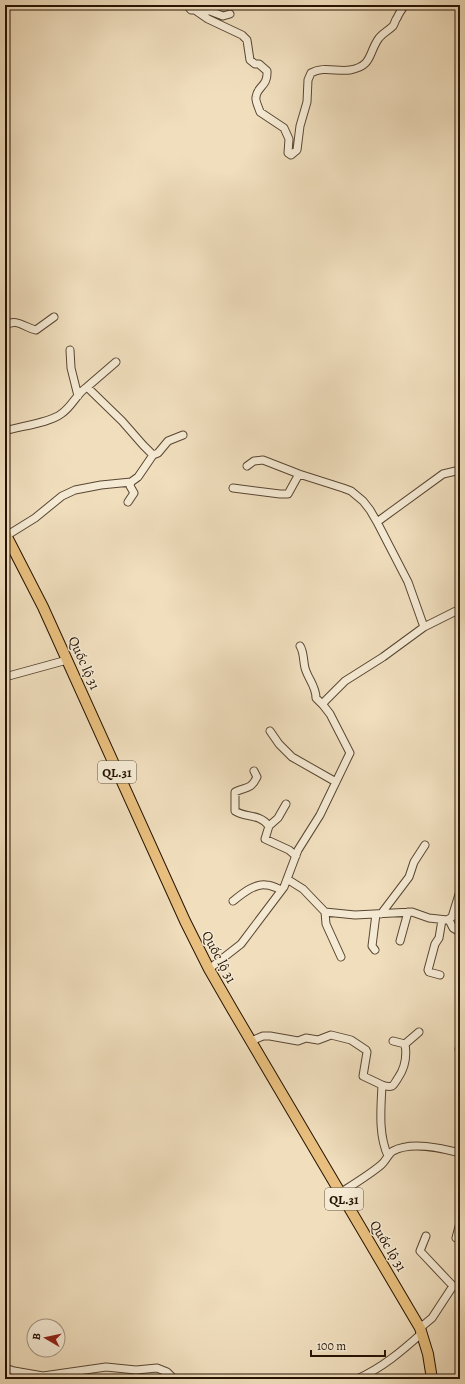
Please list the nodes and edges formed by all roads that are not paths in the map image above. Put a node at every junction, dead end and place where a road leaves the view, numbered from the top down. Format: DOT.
graph roads {
  1 [pos="187,5"];
  2 [pos="406,5"];
  3 [pos="195,10"];
  4 [pos="230,14"];
  5 [pos="54,317"];
  6 [pos="5,326"];
  7 [pos="70,350"];
  8 [pos="116,362"];
  9 [pos="87,387"];
  10 [pos="78,396"];
  11 [pos="5,431"];
  12 [pos="183,435"];
  13 [pos="153,455"];
  14 [pos="247,466"];
  15 [pos="460,470"];
  16 [pos="299,474"];
  17 [pos="131,482"];
  18 [pos="233,488"];
  19 [pos="128,502"];
  20 [pos="377,522"];
  21 [pos="6,534"];
  22 [pos="460,609"];
  23 [pos="424,627"];
  24 [pos="300,646"];
  25 [pos="67,660"];
  26 [pos="5,677"];
  27 [pos="323,705"];
  28 [pos="270,731"];
  29 [pos="254,771"];
  30 [pos="336,782"];
  31 [pos="286,804"];
  32 [pos="269,826"];
  33 [pos="425,845"];
  34 [pos="296,856"];
  35 [pos="287,879"];
  36 [pos="281,890"];
  37 [pos="460,891"];
  38 [pos="233,901"];
  39 [pos="324,912"];
  40 [pos="408,912"];
  41 [pos="378,914"];
  42 [pos="445,920"];
  43 [pos="460,932"];
  44 [pos="400,941"];
  45 [pos="375,950"];
  46 [pos="341,957"];
  47 [pos="209,969"];
  48 [pos="440,976"];
  49 [pos="419,1032"];
  50 [pos="251,1041"];
  51 [pos="393,1041"];
  52 [pos="405,1044"];
  53 [pos="382,1085"];
  54 [pos="460,1153"];
  55 [pos="388,1156"];
  56 [pos="340,1193"];
  57 [pos="460,1223"];
  58 [pos="426,1236"];
  59 [pos="456,1238"];
  60 [pos="456,1286"];
  61 [pos="421,1330"];
  62 [pos="5,1368"];
  63 [pos="174,1379"];
  64 [pos="356,1379"];
  65 [pos="432,1379"];
  1 -- 3 [label="street"];
  2 -- 3 [label="street"];
  3 -- 4 [label="street"];
  5 -- 6 [label="street"];
  7 -- 10 [label="street"];
  8 -- 9 [label="street"];
  9 -- 10 [label="street"];
  9 -- 13 [label="street"];
  10 -- 11 [label="street"];
  12 -- 13 [label="street"];
  13 -- 17 [label="street"];
  14 -- 16 [label="street"];
  15 -- 20 [label="street"];
  16 -- 18 [label="street"];
  16 -- 20 [label="street"];
  17 -- 19 [label="street"];
  17 -- 21 [label="street"];
  20 -- 23 [label="street"];
  21 -- 25 [label="highway, Quốc lộ 31 / QL.31"];
  22 -- 23 [label="street"];
  23 -- 27 [label="street"];
  24 -- 27 [label="street"];
  25 -- 26 [label="street"];
  25 -- 47 [label="highway, Quốc lộ 31 / QL.31"];
  27 -- 30 [label="street"];
  28 -- 30 [label="street"];
  29 -- 32 [label="street"];
  30 -- 34 [label="street"];
  31 -- 32 [label="street"];
  32 -- 34 [label="street"];
  33 -- 41 [label="street"];
  34 -- 35 [label="street"];
  35 -- 36 [label="street"];
  35 -- 39 [label="street"];
  36 -- 38 [label="street"];
  36 -- 47 [label="street"];
  37 -- 42 [label="street"];
  39 -- 41 [label="street"];
  39 -- 46 [label="street"];
  40 -- 41 [label="street"];
  40 -- 42 [label="street"];
  40 -- 44 [label="street"];
  41 -- 45 [label="street"];
  42 -- 43 [label="street"];
  42 -- 48 [label="street"];
  47 -- 50 [label="highway, Quốc lộ 31 / QL.31"];
  49 -- 52 [label="street"];
  50 -- 53 [label="street"];
  50 -- 56 [label="highway, Quốc lộ 31 / QL.31"];
  51 -- 52 [label="street"];
  52 -- 53 [label="street"];
  53 -- 55 [label="street"];
  54 -- 55 [label="street"];
  55 -- 56 [label="street"];
  56 -- 61 [label="highway, Quốc lộ 31 / QL.31"];
  57 -- 59 [label="street"];
  58 -- 60 [label="street"];
  60 -- 61 [label="street"];
  61 -- 64 [label="street"];
  61 -- 65 [label="highway, Quốc lộ 31 / QL.31"];
  62 -- 63 [label="street"];
}
